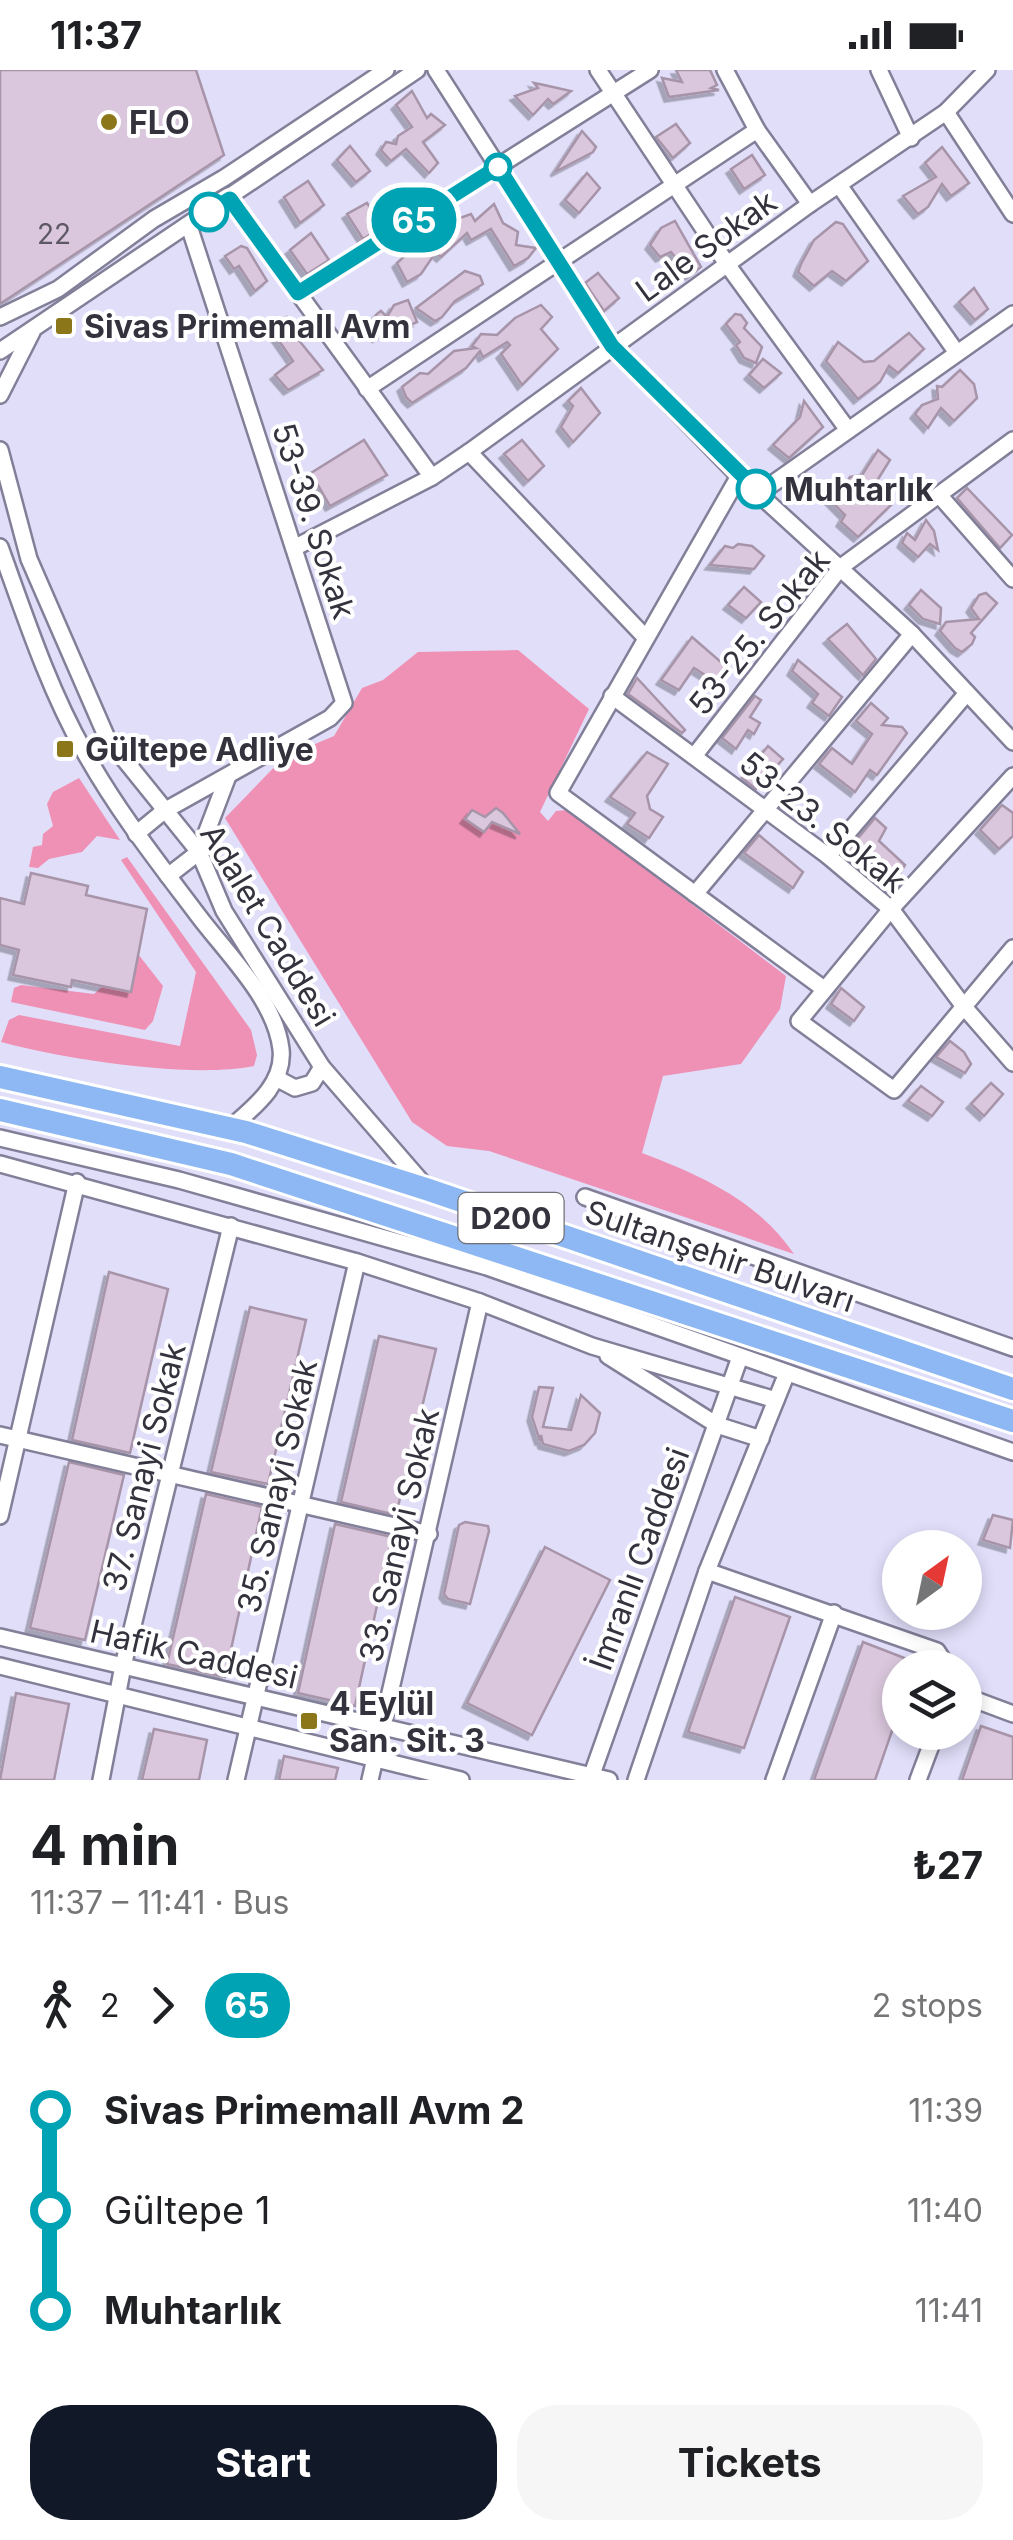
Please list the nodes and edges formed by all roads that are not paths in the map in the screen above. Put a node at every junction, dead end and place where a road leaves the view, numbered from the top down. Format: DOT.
graph roads {
  1 [pos="386,70"];
  2 [pos="417,70"];
  3 [pos="436,70"];
  4 [pos="598,70"];
  5 [pos="650,70"];
  6 [pos="724,70"];
  7 [pos="879,70"];
  8 [pos="987,70"];
  9 [pos="613,93"];
  10 [pos="946,112"];
  11 [pos="757,130"];
  12 [pos="911,138"];
  13 [pos="498,167"];
  14 [pos="674,184"];
  15 [pos="839,185"];
  16 [pos="230,199"];
  17 [pos="810,204"];
  18 [pos="1013,214"];
  19 [pos="189,226"];
  20 [pos="557,259"];
  21 [pos="729,267"];
  22 [pos="298,293"];
  23 [pos="1013,314"];
  24 [pos="0,317"];
  25 [pos="34,330"];
  26 [pos="612,346"];
  27 [pos="0,351"];
  28 [pos="957,352"];
  29 [pos="367,389"];
  30 [pos="0,395"];
  31 [pos="848,430"];
  32 [pos="1013,440"];
  33 [pos="0,450"];
  34 [pos="470,452"];
  35 [pos="432,476"];
  36 [pos="739,476"];
  37 [pos="761,492"];
  38 [pos="940,496"];
  39 [pos="0,547"];
  40 [pos="294,548"];
  41 [pos="842,566"];
  42 [pos="1013,580"];
  43 [pos="912,634"];
  44 [pos="644,637"];
  45 [pos="967,693"];
  46 [pos="612,696"];
  47 [pos="1013,742"];
  48 [pos="695,755"];
  49 [pos="229,775"];
  50 [pos="1013,776"];
  51 [pos="164,811"];
  52 [pos="766,811"];
  53 [pos="136,834"];
  54 [pos="199,852"];
  55 [pos="828,856"];
  56 [pos="168,876"];
  57 [pos="695,894"];
  58 [pos="891,908"];
  59 [pos="1013,948"];
  60 [pos="824,989"];
  61 [pos="964,1008"];
  62 [pos="1013,1063"];
  63 [pos="322,1068"];
  64 [pos="0,1077"];
  65 [pos="276,1078"];
  66 [pos="0,1110"];
  67 [pos="230,1128"];
  68 [pos="0,1138"];
  69 [pos="0,1164"];
  70 [pos="77,1182"];
  71 [pos="429,1190"];
  72 [pos="586,1197"];
  73 [pos="231,1226"];
  74 [pos="357,1262"];
  75 [pos="480,1302"];
  76 [pos="592,1346"];
  77 [pos="1013,1348"];
  78 [pos="740,1357"];
  79 [pos="788,1373"];
  80 [pos="730,1385"];
  81 [pos="1013,1388"];
  82 [pos="776,1400"];
  83 [pos="1013,1421"];
  84 [pos="717,1425"];
  85 [pos="0,1434"];
  86 [pos="19,1439"];
  87 [pos="761,1439"];
  88 [pos="1013,1452"];
  89 [pos="170,1474"];
  90 [pos="302,1502"];
  91 [pos="0,1516"];
  92 [pos="429,1534"];
  93 [pos="707,1571"];
  94 [pos="834,1613"];
  95 [pos="0,1638"];
  96 [pos="935,1650"];
  97 [pos="0,1666"];
  98 [pos="123,1666"];
  99 [pos="119,1694"];
  100 [pos="256,1696"];
  101 [pos="982,1702"];
  102 [pos="1013,1714"];
  103 [pos="384,1725"];
  104 [pos="249,1727"];
  105 [pos="929,1750"];
  106 [pos="376,1758"];
  107 [pos="591,1777"];
  108 [pos="101,1780"];
  109 [pos="236,1780"];
  110 [pos="370,1780"];
  111 [pos="461,1780"];
  112 [pos="610,1780"];
  113 [pos="636,1780"];
  114 [pos="774,1780"];
  115 [pos="918,1780"];
  1 -- 24 [label="street"];
  2 -- 16 [label="street"];
  3 -- 13 [label="street"];
  4 -- 9 [label="street"];
  5 -- 9 [label="street"];
  6 -- 11 [label="street"];
  7 -- 12 [label="street"];
  8 -- 10 [label="street, Lale Sokak"];
  9 -- 13 [label="street"];
  9 -- 14 [label="street"];
  10 -- 12 [label="street, Lale Sokak"];
  10 -- 18 [label="street"];
  11 -- 14 [label="street"];
  11 -- 17 [label="street"];
  12 -- 15 [label="street, Lale Sokak"];
  13 -- 20 [label="street"];
  13 -- 22 [label="street"];
  14 -- 20 [label="street"];
  14 -- 21 [label="street"];
  15 -- 17 [label="street, Lale Sokak"];
  15 -- 28 [label="street"];
  16 -- 19 [label="street"];
  16 -- 22 [label="street"];
  17 -- 21 [label="street, Lale Sokak"];
  19 -- 25 [label="street"];
  19 -- 40 [label="street, 53-39. Sokak"];
  20 -- 26 [label="street"];
  20 -- 29 [label="street"];
  21 -- 26 [label="street, Lale Sokak"];
  21 -- 31 [label="street"];
  22 -- 29 [label="street"];
  23 -- 28 [label="street"];
  25 -- 27 [label="street"];
  25 -- 30 [label="street"];
  26 -- 34 [label="street, Lale Sokak"];
  26 -- 36 [label="street"];
  28 -- 31 [label="street"];
  29 -- 35 [label="street"];
  31 -- 37 [label="street"];
  32 -- 38 [label="street, 53-25. Sokak"];
  33 -- 51 [label="street, Adalet Caddesi"];
  34 -- 35 [label="street, Lale Sokak"];
  34 -- 44 [label="street"];
  35 -- 40 [label="street, Lale Sokak"];
  36 -- 37 [label="street"];
  36 -- 44 [label="street"];
  37 -- 41 [label="street"];
  38 -- 41 [label="street, 53-25. Sokak"];
  38 -- 42 [label="street"];
  39 -- 53 [label="street, Adalet Caddesi"];
  40 -- 49 [label="street, 53-39. Sokak"];
  41 -- 43 [label="street"];
  41 -- 48 [label="street, 53-25. Sokak"];
  43 -- 45 [label="street"];
  43 -- 52 [label="street"];
  44 -- 46 [label="street"];
  45 -- 47 [label="street"];
  45 -- 55 [label="street"];
  46 -- 48 [label="street, 53-23. Sokak"];
  46 -- 57 [label="street"];
  48 -- 52 [label="street, 53-23. Sokak"];
  49 -- 51 [label="street, 53-39. Sokak"];
  49 -- 54 [label="street"];
  50 -- 58 [label="street"];
  51 -- 53 [label="street, 53-39. Sokak"];
  51 -- 54 [label="street, Adalet Caddesi"];
  52 -- 55 [label="street, 53-23. Sokak"];
  52 -- 57 [label="street"];
  53 -- 56 [label="street, Adalet Caddesi"];
  54 -- 56 [label="street"];
  54 -- 63 [label="street, Adalet Caddesi"];
  55 -- 58 [label="street, 53-23. Sokak"];
  56 -- 65 [label="street, Adalet Caddesi"];
  57 -- 60 [label="street"];
  58 -- 60 [label="street"];
  58 -- 61 [label="street, 53-23. Sokak"];
  59 -- 61 [label="street"];
  60 -- 61 [label="street"];
  61 -- 62 [label="street, 53-23. Sokak"];
  63 -- 65 [label="street"];
  63 -- 71 [label="street, Adalet Caddesi"];
  64 -- 67 [label="highway, Sultanşehir Bulvarı / D200"];
  65 -- 67 [label="street"];
  66 -- 83 [label="highway, Sultanşehir Bulvarı / D200"];
  67 -- 71 [label="highway, Sultanşehir Bulvarı / D200"];
  68 -- 78 [label="street"];
  69 -- 70 [label="street"];
  70 -- 73 [label="street"];
  70 -- 86 [label="street"];
  71 -- 81 [label="highway, Sultanşehir Bulvarı / D200"];
  72 -- 77 [label="street"];
  73 -- 74 [label="street"];
  73 -- 89 [label="street, 37. Sanayi Sokak"];
  74 -- 75 [label="street"];
  74 -- 90 [label="street, 35. Sanayi Sokak"];
  75 -- 76 [label="street"];
  75 -- 92 [label="street, 33. Sanayi Sokak"];
  76 -- 80 [label="street"];
  76 -- 84 [label="street"];
  78 -- 79 [label="street"];
  78 -- 80 [label="street, İmranlı Caddesi"];
  79 -- 82 [label="street, İmranlı Caddesi"];
  79 -- 88 [label="street"];
  80 -- 82 [label="street"];
  80 -- 84 [label="street, İmranlı Caddesi"];
  82 -- 87 [label="street, İmranlı Caddesi"];
  84 -- 87 [label="street"];
  84 -- 107 [label="street, İmranlı Caddesi"];
  85 -- 86 [label="street"];
  86 -- 89 [label="street"];
  86 -- 91 [label="street"];
  87 -- 93 [label="street, İmranlı Caddesi"];
  89 -- 90 [label="street"];
  89 -- 98 [label="street, 37. Sanayi Sokak"];
  90 -- 92 [label="street"];
  90 -- 100 [label="street, 35. Sanayi Sokak"];
  92 -- 103 [label="street, 33. Sanayi Sokak"];
  93 -- 94 [label="street"];
  93 -- 113 [label="street, İmranlı Caddesi"];
  94 -- 96 [label="street"];
  94 -- 114 [label="street"];
  95 -- 98 [label="street, Hafik Caddesi"];
  97 -- 99 [label="street, Hafik Caddesi"];
  98 -- 99 [label="street, 37. Sanayi Sokak"];
  98 -- 100 [label="street, Hafik Caddesi"];
  99 -- 104 [label="street, Hafik Caddesi"];
  99 -- 108 [label="street, 37. Sanayi Sokak"];
  100 -- 103 [label="street, Hafik Caddesi"];
  100 -- 104 [label="street, 35. Sanayi Sokak"];
  101 -- 102 [label="street"];
  103 -- 106 [label="street, 33. Sanayi Sokak"];
  103 -- 107 [label="street, Hafik Caddesi"];
  104 -- 106 [label="street, Hafik Caddesi"];
  104 -- 109 [label="street, 35. Sanayi Sokak"];
  105 -- 115 [label="street"];
  106 -- 110 [label="street, 33. Sanayi Sokak"];
  106 -- 111 [label="street, Hafik Caddesi"];
  107 -- 112 [label="street, Hafik Caddesi"];
}
